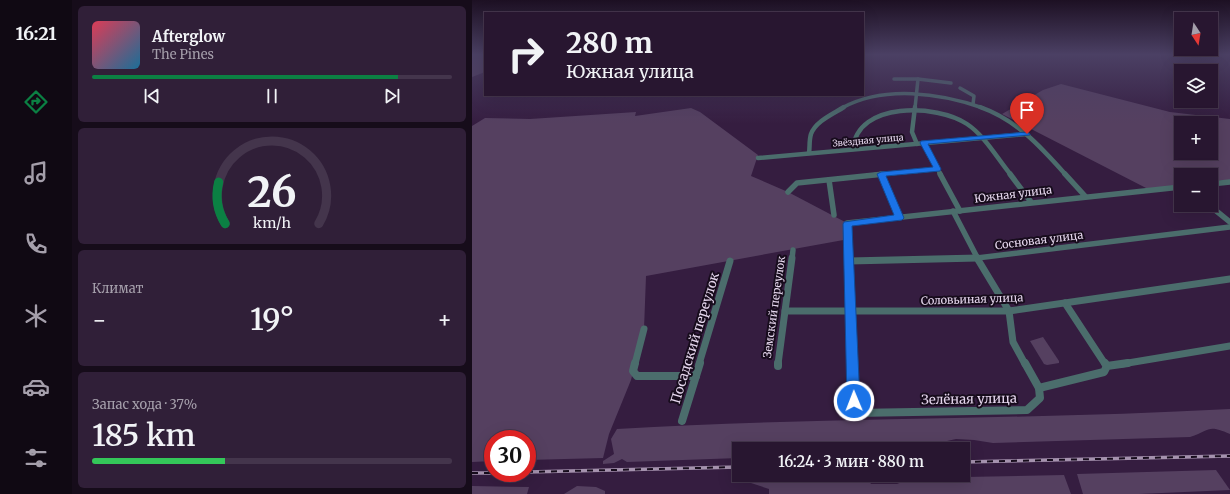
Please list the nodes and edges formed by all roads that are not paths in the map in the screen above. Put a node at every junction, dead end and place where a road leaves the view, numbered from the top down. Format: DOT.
graph roads {
  1 [pos="894,79"];
  2 [pos="918,79"];
  3 [pos="952,83"];
  4 [pos="960,88"];
  5 [pos="918,95"];
  6 [pos="973,104"];
  7 [pos="915,111"];
  8 [pos="1027,134"];
  9 [pos="982,138"];
  10 [pos="923,143"];
  11 [pos="917,144"];
  12 [pos="853,149"];
  13 [pos="809,153"];
  14 [pos="758,158"];
  15 [pos="937,169"];
  16 [pos="881,174"];
  17 [pos="829,180"];
  18 [pos="1230,182"];
  19 [pos="1218,183"];
  20 [pos="1174,188"];
  21 [pos="788,192"];
  22 [pos="1085,196"];
  23 [pos="1031,202"];
  24 [pos="956,211"];
  25 [pos="1218,212"];
  26 [pos="834,215"];
  27 [pos="899,218"];
  28 [pos="1230,222"];
  29 [pos="1230,228"];
  30 [pos="793,250"];
  31 [pos="977,258"];
  32 [pos="849,261"];
  33 [pos="730,262"];
  34 [pos="1230,279"];
  35 [pos="1065,303"];
  36 [pos="785,311"];
  37 [pos="1009,311"];
  38 [pos="850,312"];
  39 [pos="644,329"];
  40 [pos="1230,346"];
  41 [pos="778,366"];
  42 [pos="1107,366"];
  43 [pos="696,376"];
  44 [pos="1040,388"];
  45 [pos="682,421"];
  1 -- 2 [label="street"];
  2 -- 3 [label="street"];
  2 -- 5 [label="street"];
  4 -- 6 [label="street"];
  5 -- 6 [label="street"];
  5 -- 7 [label="street"];
  5 -- 13 [label="street"];
  6 -- 8 [label="street"];
  7 -- 9 [label="street"];
  7 -- 11 [label="street"];
  7 -- 12 [label="street"];
  8 -- 9 [label="street, Звёздная улица"];
  8 -- 22 [label="street"];
  9 -- 10 [label="street, Звёздная улица"];
  9 -- 23 [label="street"];
  10 -- 11 [label="street, Звёздная улица"];
  10 -- 15 [label="street"];
  11 -- 12 [label="street, Звёздная улица"];
  12 -- 13 [label="street, Звёздная улица"];
  13 -- 14 [label="street, Звёздная улица"];
  15 -- 16 [label="street"];
  15 -- 24 [label="street"];
  16 -- 17 [label="street"];
  16 -- 27 [label="street"];
  17 -- 21 [label="street"];
  17 -- 26 [label="street"];
  18 -- 19 [label="street"];
  20 -- 22 [label="street, Южная улица"];
  22 -- 23 [label="street, Южная улица"];
  23 -- 24 [label="street, Южная улица"];
  24 -- 27 [label="street, Южная улица"];
  24 -- 31 [label="street"];
  25 -- 28 [label="street"];
  27 -- 32 [label="street, Южная улица"];
  29 -- 31 [label="street, Сосновая улица"];
  30 -- 36 [label="street, Земский переулок"];
  31 -- 32 [label="street, Сосновая улица"];
  31 -- 37 [label="street"];
  32 -- 38 [label="street"];
  33 -- 43 [label="street, Посадский переулок"];
  34 -- 35 [label="street, Соловьиная улица"];
  35 -- 37 [label="street, Соловьиная улица"];
  35 -- 42 [label="street"];
  36 -- 38 [label="street, Соловьиная улица"];
  36 -- 41 [label="street, Земский переулок"];
  37 -- 38 [label="street, Соловьиная улица"];
  37 -- 44 [label="street"];
  38 -- 44 [label="street, Зелёная улица"];
  39 -- 43 [label="street"];
  40 -- 42 [label="street"];
  42 -- 44 [label="street"];
  43 -- 45 [label="street, Посадский переулок"];
}
